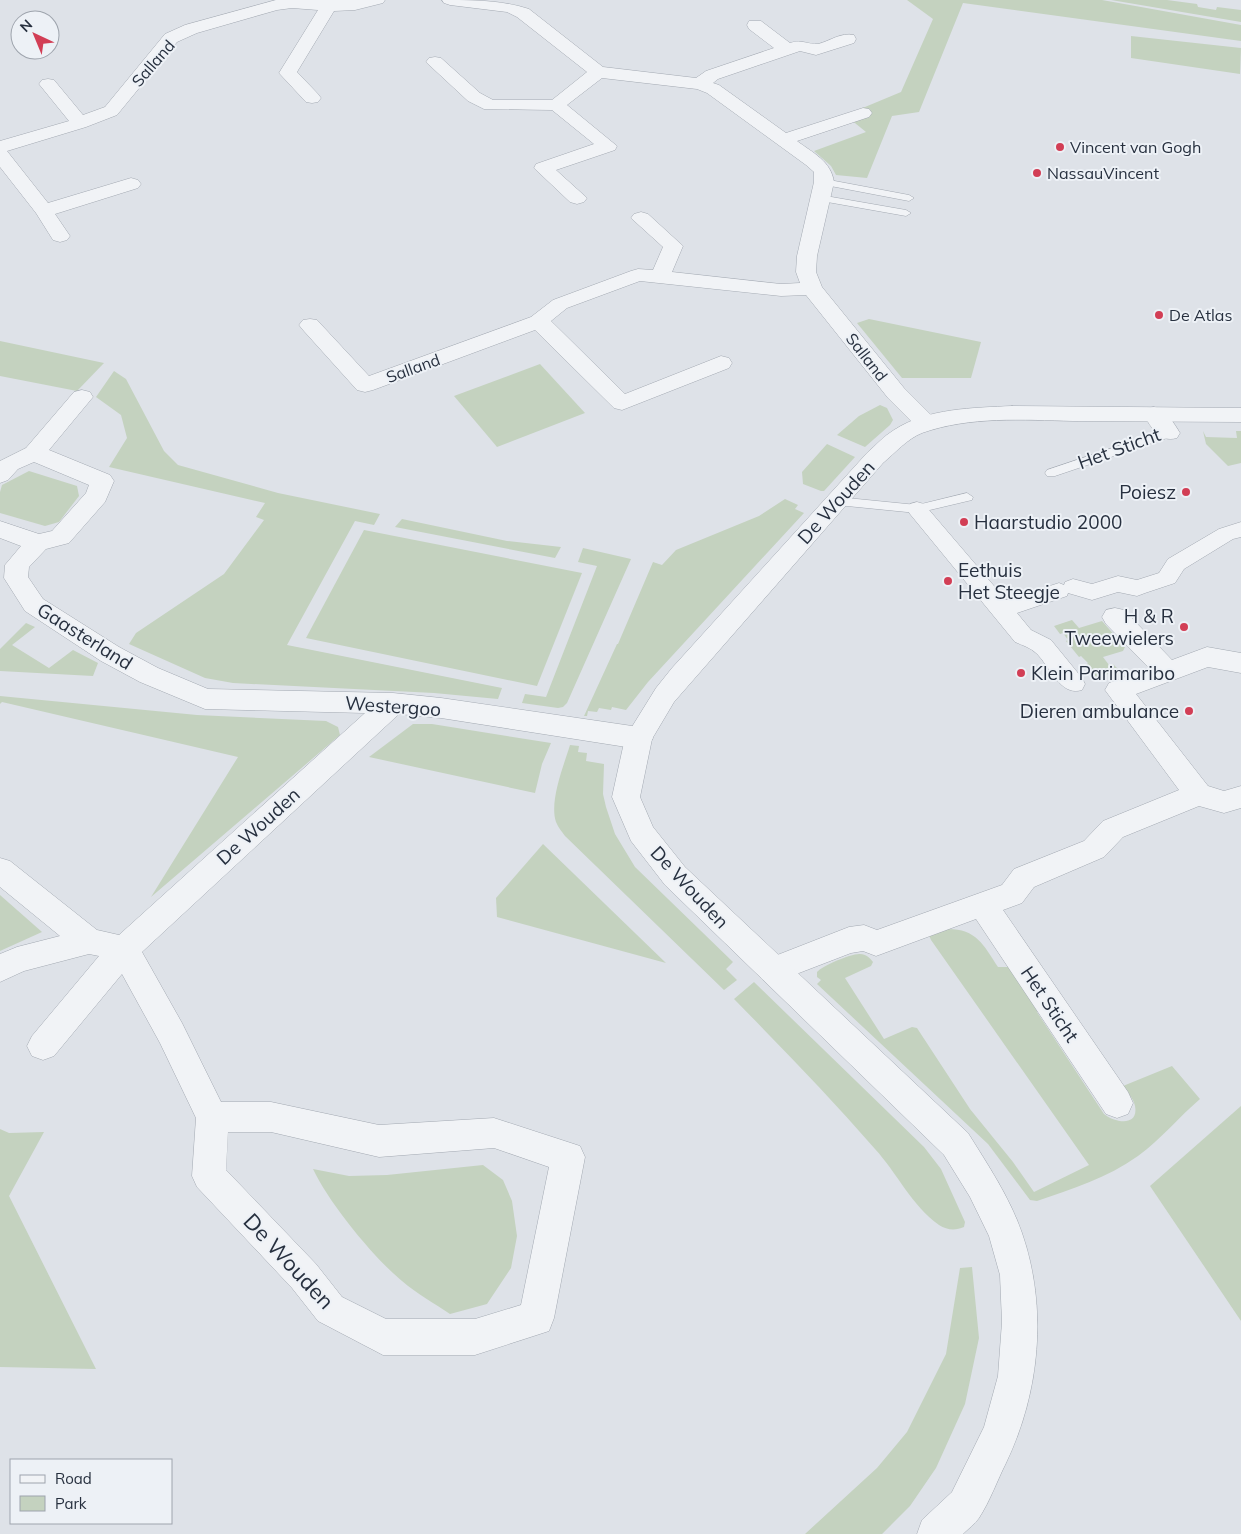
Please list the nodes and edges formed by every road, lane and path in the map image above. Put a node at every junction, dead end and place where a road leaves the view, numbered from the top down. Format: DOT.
graph roads {
  1 [pos="377,0"];
  2 [pos="450,0"];
  3 [pos="293,2"];
  4 [pos="513,3"];
  5 [pos="328,6"];
  6 [pos="755,25"];
  7 [pos="848,39"];
  8 [pos="787,49"];
  9 [pos="434,62"];
  10 [pos="598,72"];
  11 [pos="48,84"];
  12 [pos="700,84"];
  13 [pos="312,98"];
  14 [pos="556,105"];
  15 [pos="863,113"];
  16 [pos="80,123"];
  17 [pos="782,140"];
  18 [pos="0,147"];
  19 [pos="0,154"];
  20 [pos="131,184"];
  21 [pos="822,190"];
  22 [pos="577,198"];
  23 [pos="909,198"];
  24 [pos="44,211"];
  25 [pos="906,213"];
  26 [pos="641,218"];
  27 [pos="60,236"];
  28 [pos="660,278"];
  29 [pos="812,288"];
  30 [pos="538,321"];
  31 [pos="310,325"];
  32 [pos="721,363"];
  33 [pos="82,397"];
  34 [pos="1154,414"];
  35 [pos="1241,415"];
  36 [pos="926,423"];
  37 [pos="1169,433"];
  38 [pos="34,452"];
  39 [pos="1050,473"];
  40 [pos="0,475"];
  41 [pos="967,497"];
  42 [pos="837,501"];
  43 [pos="917,509"];
  44 [pos="0,529"];
  45 [pos="1241,529"];
  46 [pos="38,543"];
  47 [pos="1002,610"];
  48 [pos="1115,616"];
  49 [pos="1241,663"];
  50 [pos="1167,672"];
  51 [pos="149,675"];
  52 [pos="1074,684"];
  53 [pos="393,703"];
  54 [pos="639,738"];
  55 [pos="1198,794"];
  56 [pos="1241,797"];
  57 [pos="0,870"];
  58 [pos="983,905"];
  59 [pos="88,941"];
  60 [pos="124,949"];
  61 [pos="0,969"];
  62 [pos="773,970"];
  63 [pos="43,1046"];
  64 [pos="1116,1103"];
  65 [pos="212,1117"];
  66 [pos="936,1534"];
  1 -- 5 [label="street, Salland"];
  2 -- 4 [label="street"];
  3 -- 5 [label="street, Salland"];
  3 -- 16 [label="street, Salland"];
  4 -- 10 [label="street"];
  5 -- 13 [label="street"];
  6 -- 8 [label="street"];
  7 -- 8 [label="street"];
  8 -- 12 [label="street"];
  9 -- 14 [label="street"];
  10 -- 12 [label="street"];
  10 -- 14 [label="street"];
  11 -- 16 [label="street"];
  12 -- 17 [label="street"];
  14 -- 22 [label="street"];
  15 -- 17 [label="street"];
  16 -- 18 [label="street, Salland"];
  17 -- 21 [label="street"];
  19 -- 24 [label="street"];
  20 -- 24 [label="street"];
  21 -- 23 [label="lane"];
  21 -- 25 [label="lane"];
  21 -- 29 [label="street, Salland"];
  24 -- 27 [label="street"];
  26 -- 28 [label="street"];
  28 -- 29 [label="street, Salland"];
  28 -- 30 [label="street, Salland"];
  29 -- 36 [label="street, Salland"];
  30 -- 31 [label="street, Salland"];
  30 -- 32 [label="street"];
  33 -- 38 [label="street"];
  34 -- 35 [label="street, De Wouden"];
  34 -- 36 [label="street, De Wouden"];
  34 -- 37 [label="street, Het Sticht"];
  36 -- 42 [label="street, De Wouden"];
  37 -- 39 [label="lane, Het Sticht"];
  38 -- 40 [label="street"];
  38 -- 46 [label="street, Gaasterland"];
  41 -- 43 [label="lane"];
  42 -- 43 [label="lane"];
  42 -- 54 [label="street, De Wouden"];
  43 -- 47 [label="street"];
  44 -- 46 [label="street"];
  45 -- 47 [label="street"];
  46 -- 51 [label="street, Gaasterland"];
  47 -- 52 [label="street"];
  48 -- 50 [label="street"];
  49 -- 50 [label="street"];
  50 -- 55 [label="street"];
  51 -- 53 [label="street, Westergoo"];
  53 -- 54 [label="street, Westergoo"];
  53 -- 60 [label="street, De Wouden"];
  54 -- 62 [label="street, De Wouden"];
  55 -- 56 [label="street"];
  55 -- 58 [label="street"];
  57 -- 59 [label="street"];
  58 -- 62 [label="street"];
  58 -- 64 [label="street, Het Sticht"];
  59 -- 60 [label="street"];
  59 -- 61 [label="street"];
  60 -- 63 [label="street, De Wouden"];
  60 -- 65 [label="street, De Wouden"];
  62 -- 66 [label="street, De Wouden"];
  65 -- 65 [label="street, De Wouden"];
}
